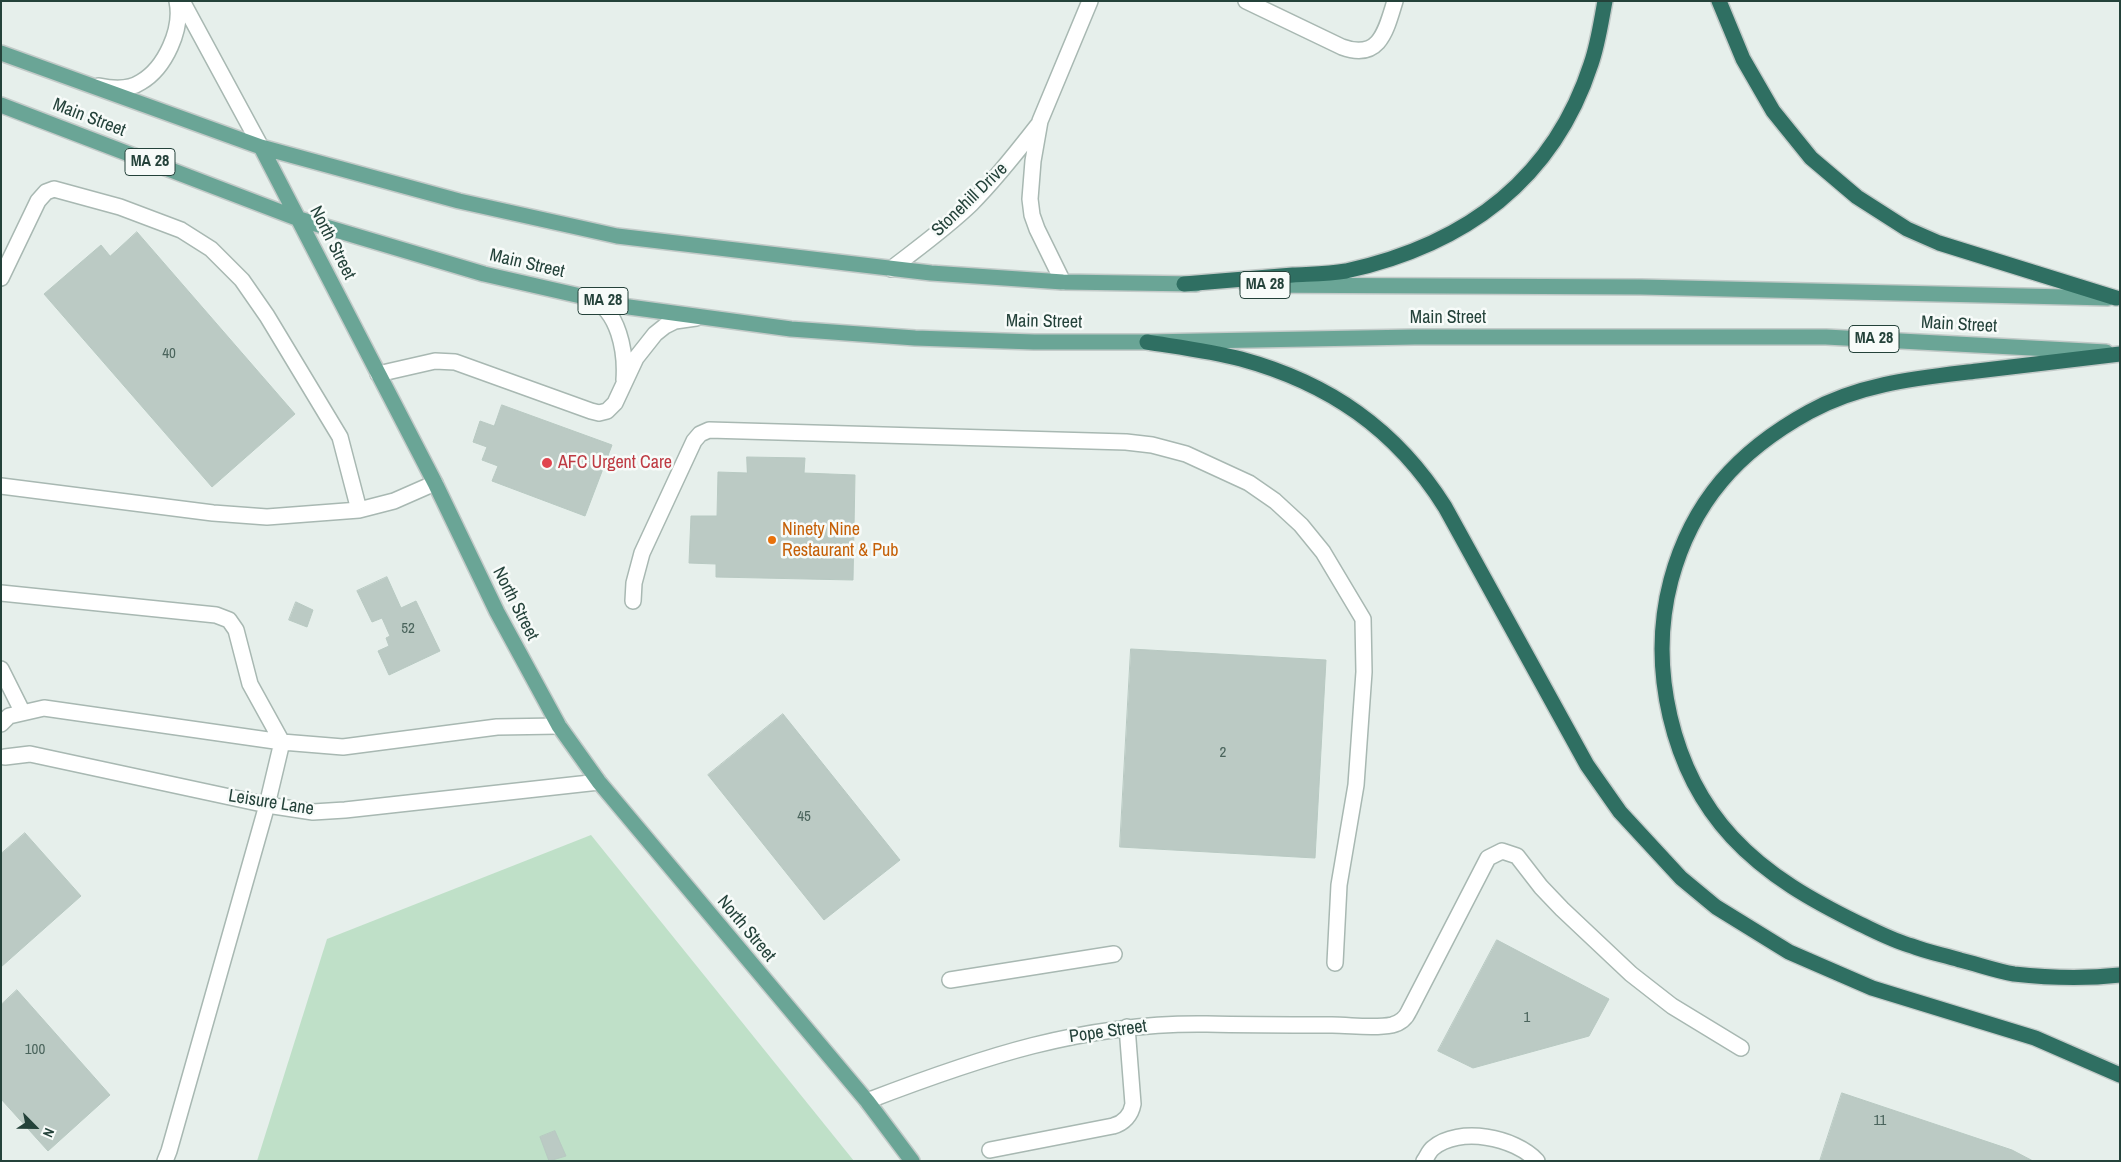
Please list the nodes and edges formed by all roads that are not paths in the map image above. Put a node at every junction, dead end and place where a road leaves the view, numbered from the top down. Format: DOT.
graph roads {
  1 [pos="177,1"];
  2 [pos="182,1"];
  3 [pos="1090,1"];
  4 [pos="1246,1"];
  5 [pos="1395,1"];
  6 [pos="1604,1"];
  7 [pos="1719,1"];
  8 [pos="1,53"];
  9 [pos="73,79"];
  10 [pos="1,105"];
  11 [pos="1040,121"];
  12 [pos="261,147"];
  13 [pos="299,219"];
  14 [pos="890,269"];
  15 [pos="1,278"];
  16 [pos="1063,282"];
  17 [pos="1184,284"];
  18 [pos="590,298"];
  19 [pos="2118,298"];
  20 [pos="704,317"];
  21 [pos="1147,342"];
  22 [pos="2120,353"];
  23 [pos="378,374"];
  24 [pos="622,386"];
  25 [pos="435,483"];
  26 [pos="1,486"];
  27 [pos="359,510"];
  28 [pos="1,593"];
  29 [pos="634,601"];
  30 [pos="1,669"];
  31 [pos="22,712"];
  32 [pos="1,724"];
  33 [pos="559,726"];
  34 [pos="282,742"];
  35 [pos="2,758"];
  36 [pos="600,782"];
  37 [pos="267,806"];
  38 [pos="1114,954"];
  39 [pos="1335,963"];
  40 [pos="2120,975"];
  41 [pos="950,980"];
  42 [pos="1127,1027"];
  43 [pos="1741,1048"];
  44 [pos="2120,1075"];
  45 [pos="867,1101"];
  46 [pos="990,1150"];
  47 [pos="165,1161"];
  48 [pos="912,1161"];
  49 [pos="1424,1161"];
  50 [pos="1537,1161"];
  1 -- 9 [label="street"];
  2 -- 12 [label="street, North Street"];
  3 -- 11 [label="street, Stonehill Drive"];
  4 -- 5 [label="street"];
  6 -- 17 [label="highway"];
  7 -- 19 [label="highway"];
  8 -- 9 [label="main road, Main Street / MA 28"];
  9 -- 12 [label="main road, Main Street / MA 28"];
  10 -- 13 [label="main road, Main Street / MA 28"];
  11 -- 14 [label="street, Stonehill Drive"];
  11 -- 16 [label="street, Stonehill Drive"];
  12 -- 13 [label="main road, North Street"];
  12 -- 14 [label="main road, Main Street / MA 28"];
  13 -- 18 [label="main road, Main Street / MA 28"];
  13 -- 23 [label="main road, North Street"];
  14 -- 16 [label="main road, Main Street / MA 28"];
  15 -- 27 [label="street"];
  16 -- 17 [label="main road, Main Street / MA 28"];
  17 -- 19 [label="main road, Main Street / MA 28"];
  18 -- 20 [label="main road, Main Street / MA 28"];
  18 -- 24 [label="street"];
  20 -- 21 [label="main road, Main Street / MA 28"];
  20 -- 24 [label="street"];
  21 -- 22 [label="main road, Main Street / MA 28"];
  21 -- 44 [label="highway"];
  22 -- 40 [label="highway"];
  23 -- 24 [label="street"];
  23 -- 25 [label="main road, North Street"];
  25 -- 27 [label="street"];
  25 -- 33 [label="main road, North Street"];
  26 -- 27 [label="street"];
  28 -- 34 [label="street"];
  29 -- 39 [label="street"];
  30 -- 31 [label="street"];
  31 -- 32 [label="street"];
  31 -- 34 [label="street"];
  33 -- 34 [label="street"];
  33 -- 36 [label="main road, North Street"];
  34 -- 37 [label="street"];
  35 -- 37 [label="street, Leisure Lane"];
  36 -- 37 [label="street, Leisure Lane"];
  36 -- 45 [label="main road, North Street"];
  37 -- 47 [label="street"];
  38 -- 41 [label="street"];
  42 -- 43 [label="street, Pope Street"];
  42 -- 45 [label="street, Pope Street"];
  42 -- 46 [label="street"];
  45 -- 48 [label="main road, North Street"];
  49 -- 50 [label="street"];
}
